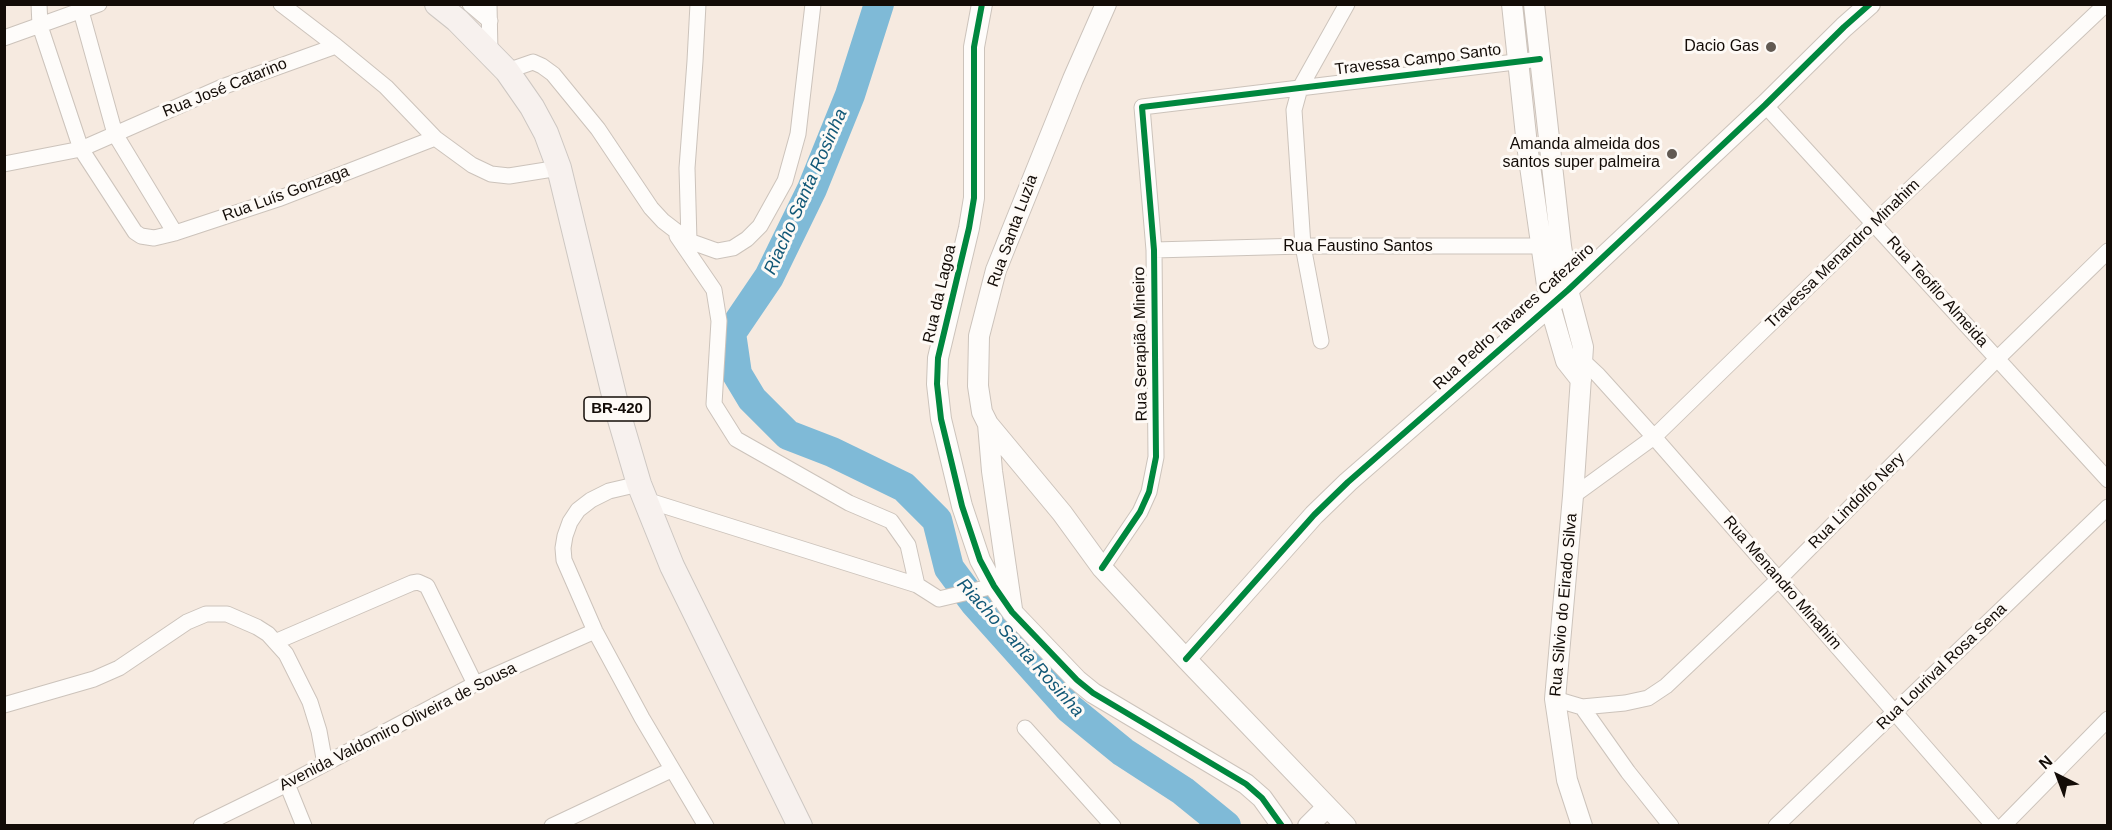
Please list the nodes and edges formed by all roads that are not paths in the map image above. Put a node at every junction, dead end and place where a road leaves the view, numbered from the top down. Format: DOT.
graph roads {
  1 [pos="39,4"];
  2 [pos="99,4"];
  3 [pos="281,4"];
  4 [pos="436,4"];
  5 [pos="470,4"];
  6 [pos="489,4"];
  7 [pos="698,4"];
  8 [pos="813,4"];
  9 [pos="982,4"];
  10 [pos="1106,4"];
  11 [pos="1347,4"];
  12 [pos="1512,4"];
  13 [pos="1534,4"];
  14 [pos="1870,4"];
  15 [pos="2106,4"];
  16 [pos="79,8"];
  17 [pos="490,21"];
  18 [pos="40,26"];
  19 [pos="4,38"];
  20 [pos="336,46"];
  21 [pos="490,52"];
  22 [pos="1540,59"];
  23 [pos="1517,61"];
  24 [pos="507,71"];
  25 [pos="1300,88"];
  26 [pos="1765,105"];
  27 [pos="1142,107"];
  28 [pos="115,134"];
  29 [pos="435,138"];
  30 [pos="81,149"];
  31 [pos="4,164"];
  32 [pos="558,168"];
  33 [pos="1874,223"];
  34 [pos="673,230"];
  35 [pos="175,233"];
  36 [pos="689,241"];
  37 [pos="1303,246"];
  38 [pos="1541,246"];
  39 [pos="1562,246"];
  40 [pos="1154,250"];
  41 [pos="2108,251"];
  42 [pos="1568,290"];
  43 [pos="1550,306"];
  44 [pos="1321,341"];
  45 [pos="1997,359"];
  46 [pos="1582,371"];
  47 [pos="988,424"];
  48 [pos="1654,437"];
  49 [pos="2108,480"];
  50 [pos="643,492"];
  51 [pos="1573,496"];
  52 [pos="2108,507"];
  53 [pos="1102,568"];
  54 [pos="1780,578"];
  55 [pos="917,585"];
  56 [pos="994,586"];
  57 [pos="1012,612"];
  58 [pos="596,631"];
  59 [pos="275,642"];
  60 [pos="1186,659"];
  61 [pos="475,684"];
  62 [pos="1555,699"];
  63 [pos="4,705"];
  64 [pos="1582,707"];
  65 [pos="1894,713"];
  66 [pos="2108,720"];
  67 [pos="1025,728"];
  68 [pos="325,764"];
  69 [pos="671,770"];
  70 [pos="287,783"];
  71 [pos="1327,807"];
  72 [pos="201,825"];
  73 [pos="304,825"];
  74 [pos="552,825"];
  75 [pos="706,825"];
  76 [pos="800,825"];
  77 [pos="1113,825"];
  78 [pos="1282,825"];
  79 [pos="1308,825"];
  80 [pos="1346,825"];
  81 [pos="1582,825"];
  82 [pos="1671,825"];
  83 [pos="1776,825"];
  84 [pos="1994,825"];
  85 [pos="2003,825"];
  1 -- 18 [label="street"];
  2 -- 16 [label="street"];
  3 -- 20 [label="street"];
  4 -- 21 [label="main road, BR-420"];
  5 -- 17 [label="street"];
  6 -- 17 [label="street"];
  7 -- 36 [label="street"];
  8 -- 36 [label="street"];
  9 -- 56 [label="street, Rua da Lagoa"];
  10 -- 47 [label="street, Rua Santa Luzia"];
  11 -- 25 [label="street"];
  12 -- 23 [label="street"];
  13 -- 22 [label="street, Rua Silvio do Eirado Silva"];
  14 -- 26 [label="street, Rua Pedro Tavares Cafezeiro"];
  15 -- 33 [label="street, Travessa Menandro Minahim"];
  16 -- 18 [label="street"];
  16 -- 28 [label="street"];
  17 -- 21 [label="street"];
  18 -- 19 [label="street"];
  18 -- 30 [label="street"];
  20 -- 28 [label="street, Rua José Catarino"];
  20 -- 29 [label="street"];
  21 -- 24 [label="main road, BR-420"];
  22 -- 23 [label="street, Travessa Campo Santo"];
  22 -- 39 [label="street, Rua Silvio do Eirado Silva"];
  23 -- 25 [label="street, Travessa Campo Santo"];
  23 -- 38 [label="street"];
  24 -- 32 [label="main road, BR-420"];
  24 -- 34 [label="street"];
  25 -- 27 [label="street, Travessa Campo Santo"];
  25 -- 37 [label="street"];
  26 -- 33 [label="street, Rua Teofilo Almeida"];
  26 -- 42 [label="street, Rua Pedro Tavares Cafezeiro"];
  27 -- 40 [label="street, Rua Serapião Mineiro"];
  28 -- 30 [label="street, Rua José Catarino"];
  28 -- 35 [label="street"];
  29 -- 32 [label="street"];
  29 -- 35 [label="street, Rua Luís Gonzaga"];
  30 -- 31 [label="street, Rua José Catarino"];
  30 -- 35 [label="street, Rua Luís Gonzaga"];
  32 -- 50 [label="main road, BR-420"];
  33 -- 45 [label="street, Rua Teofilo Almeida"];
  33 -- 48 [label="street, Travessa Menandro Minahim"];
  34 -- 36 [label="street"];
  34 -- 55 [label="street"];
  37 -- 38 [label="street, Rua Faustino Santos"];
  37 -- 40 [label="street, Rua Faustino Santos"];
  37 -- 44 [label="street"];
  38 -- 39 [label="street, Rua Faustino Santos"];
  38 -- 43 [label="street"];
  39 -- 42 [label="street, Rua Silvio do Eirado Silva"];
  40 -- 53 [label="street, Rua Serapião Mineiro"];
  41 -- 45 [label="street, Rua Lindolfo Nery"];
  42 -- 43 [label="street, Rua Pedro Tavares Cafezeiro"];
  42 -- 46 [label="street, Rua Silvio do Eirado Silva"];
  43 -- 46 [label="street"];
  43 -- 60 [label="street, Rua Pedro Tavares Cafezeiro"];
  45 -- 49 [label="street, Rua Teofilo Almeida"];
  45 -- 54 [label="street, Rua Lindolfo Nery"];
  46 -- 48 [label="street, Rua Menandro Minahim"];
  46 -- 51 [label="street, Rua Silvio do Eirado Silva"];
  47 -- 53 [label="street"];
  47 -- 57 [label="street, Rua Santa Luzia"];
  48 -- 51 [label="street, Travessa Menandro Minahim"];
  48 -- 54 [label="street, Rua Menandro Minahim"];
  50 -- 55 [label="street"];
  50 -- 58 [label="street"];
  50 -- 76 [label="main road, BR-420"];
  51 -- 62 [label="street, Rua Silvio do Eirado Silva"];
  52 -- 65 [label="street, Rua Lourival Rosa Sena"];
  53 -- 60 [label="street"];
  54 -- 64 [label="street, Rua Lindolfo Nery"];
  54 -- 65 [label="street, Rua Menandro Minahim"];
  55 -- 56 [label="street"];
  56 -- 57 [label="street, Rua da Lagoa"];
  57 -- 78 [label="street, Rua da Lagoa"];
  58 -- 61 [label="street, Avenida Valdomiro Oliveira de Sousa"];
  58 -- 69 [label="street"];
  59 -- 61 [label="street"];
  59 -- 63 [label="street"];
  59 -- 68 [label="street"];
  60 -- 71 [label="street"];
  61 -- 68 [label="street, Avenida Valdomiro Oliveira de Sousa"];
  62 -- 64 [label="street"];
  62 -- 81 [label="street, Rua Silvio do Eirado Silva"];
  64 -- 82 [label="street"];
  65 -- 83 [label="street, Rua Lourival Rosa Sena"];
  65 -- 84 [label="street, Rua Menandro Minahim"];
  66 -- 85 [label="street"];
  67 -- 77 [label="street"];
  68 -- 70 [label="street, Avenida Valdomiro Oliveira de Sousa"];
  69 -- 74 [label="street"];
  69 -- 75 [label="street"];
  70 -- 72 [label="street, Avenida Valdomiro Oliveira de Sousa"];
  70 -- 73 [label="street"];
  71 -- 79 [label="street"];
  71 -- 80 [label="street"];
}
